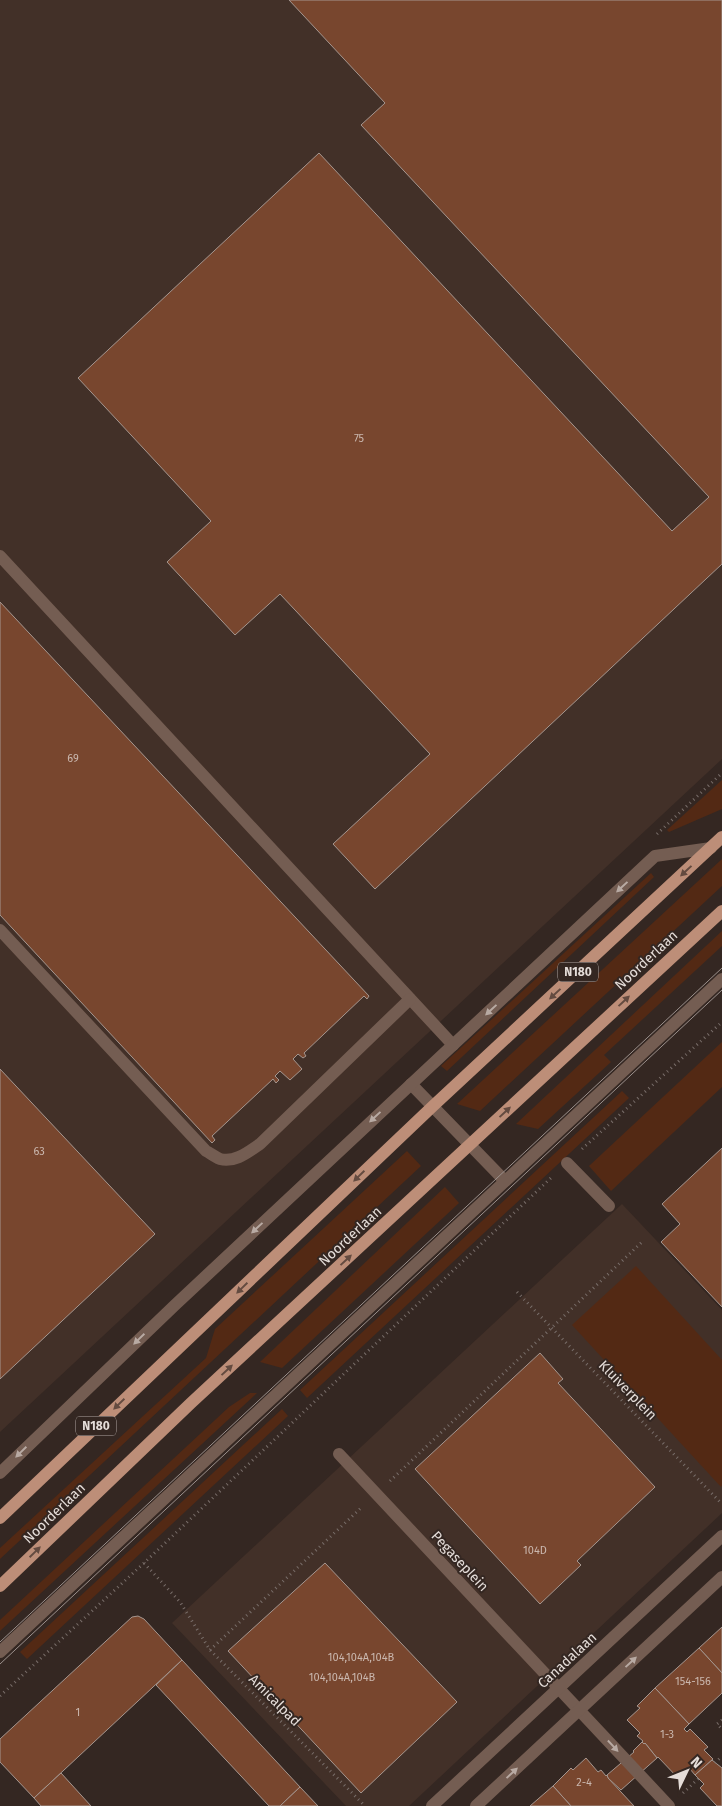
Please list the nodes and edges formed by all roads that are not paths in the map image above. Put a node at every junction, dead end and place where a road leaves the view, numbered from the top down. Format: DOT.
graph roads {
  1 [pos="0,556"];
  2 [pos="722,838"];
  3 [pos="711,848"];
  4 [pos="722,910"];
  5 [pos="0,930"];
  6 [pos="722,979"];
  7 [pos="410,999"];
  8 [pos="453,1045"];
  9 [pos="411,1084"];
  10 [pos="433,1106"];
  11 [pos="470,1145"];
  12 [pos="567,1163"];
  13 [pos="505,1181"];
  14 [pos="609,1206"];
  15 [pos="339,1454"];
  16 [pos="0,1473"];
  17 [pos="0,1518"];
  18 [pos="722,1536"];
  19 [pos="722,1577"];
  20 [pos="0,1586"];
  21 [pos="0,1652"];
  22 [pos="559,1688"];
  23 [pos="580,1710"];
  24 [pos="432,1806"];
  25 [pos="476,1806"];
  26 [pos="669,1806"];
  1 -- 7 [label="street"];
  2 -- 3 [label="main road, N180"];
  3 -- 8 [label="street, one-way"];
  3 -- 10 [label="main road, N180, one-way"];
  11 -- 4 [label="main road, Noorderlaan, one-way"];
  5 -- 7 [label="street"];
  6 -- 13 [label="street"];
  7 -- 8 [label="street"];
  8 -- 9 [label="street"];
  9 -- 10 [label="street"];
  9 -- 16 [label="street, one-way"];
  10 -- 11 [label="street"];
  10 -- 17 [label="main road, N180, one-way"];
  11 -- 13 [label="street"];
  20 -- 11 [label="main road, Noorderlaan, one-way"];
  12 -- 14 [label="street"];
  13 -- 21 [label="street"];
  15 -- 22 [label="street, Pegaseplein"];
  18 -- 22 [label="street, Canadalaan"];
  23 -- 19 [label="street, one-way"];
  22 -- 23 [label="street, Pegaseplein"];
  22 -- 24 [label="street, Canadalaan"];
  25 -- 23 [label="street, one-way"];
  23 -- 26 [label="street, Pegaseplein, one-way"];
}
